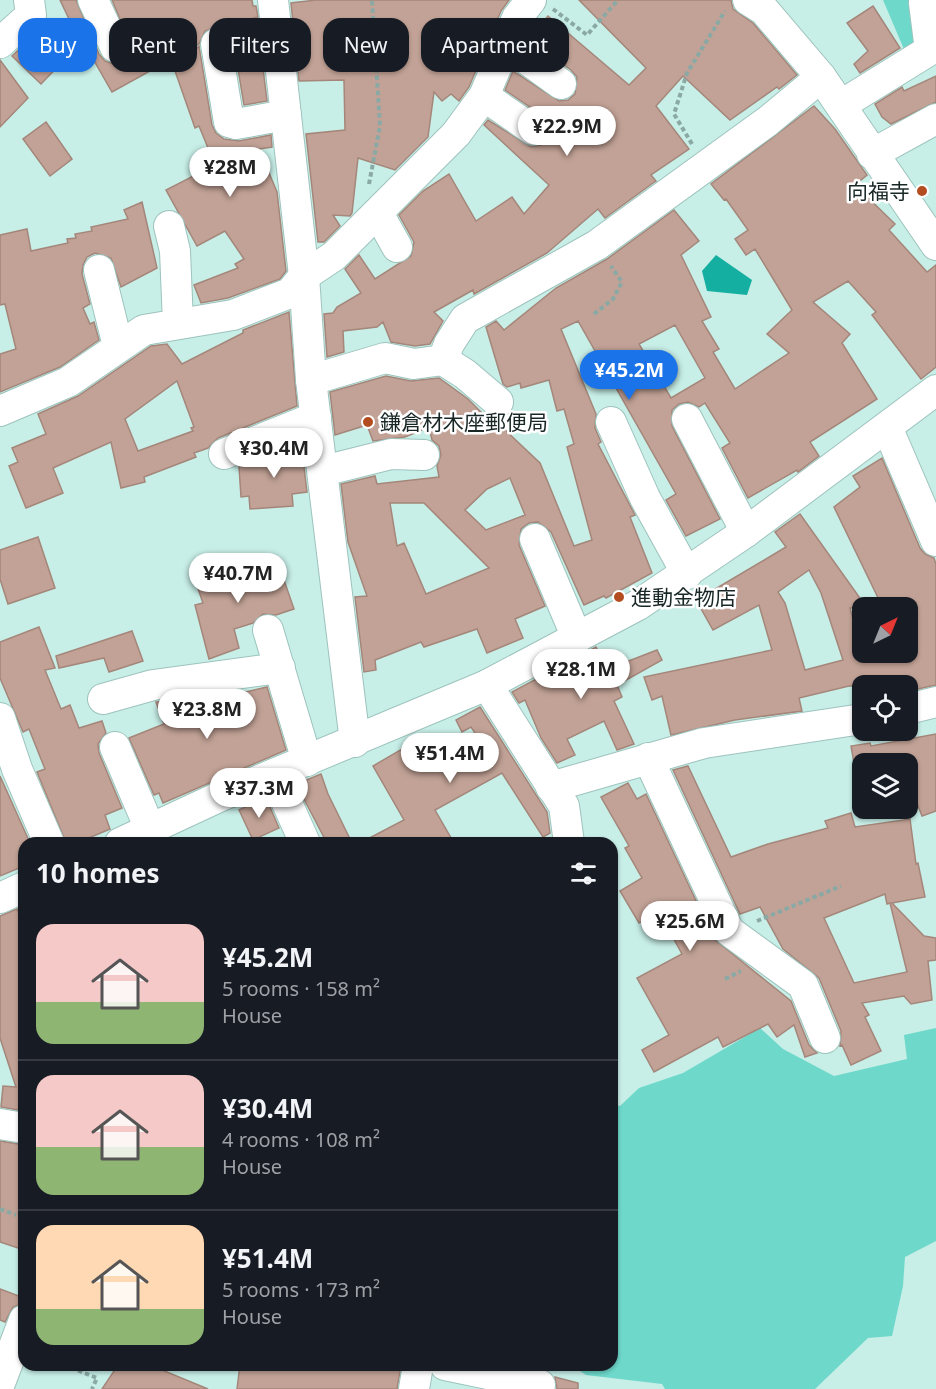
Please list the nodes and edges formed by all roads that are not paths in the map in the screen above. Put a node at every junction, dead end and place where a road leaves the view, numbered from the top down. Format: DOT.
graph roads {
  1 [pos="28,0"];
  2 [pos="93,0"];
  3 [pos="273,0"];
  4 [pos="929,0"];
  5 [pos="540,3"];
  6 [pos="737,5"];
  7 [pos="275,18"];
  8 [pos="517,18"];
  9 [pos="109,34"];
  10 [pos="0,43"];
  11 [pos="221,72"];
  12 [pos="281,72"];
  13 [pos="494,72"];
  14 [pos="544,72"];
  15 [pos="821,77"];
  16 [pos="561,84"];
  17 [pos="484,96"];
  18 [pos="841,105"];
  19 [pos="286,115"];
  20 [pos="936,119"];
  21 [pos="533,130"];
  22 [pos="872,154"];
  23 [pos="372,219"];
  24 [pos="169,226"];
  25 [pos="936,245"];
  26 [pos="397,247"];
  27 [pos="99,270"];
  28 [pos="304,276"];
  29 [pos="178,323"];
  30 [pos="118,346"];
  31 [pos="443,360"];
  32 [pos="311,380"];
  33 [pos="936,390"];
  34 [pos="498,402"];
  35 [pos="0,411"];
  36 [pos="316,417"];
  37 [pos="687,419"];
  38 [pos="611,422"];
  39 [pos="887,427"];
  40 [pos="224,454"];
  41 [pos="424,455"];
  42 [pos="323,471"];
  43 [pos="746,532"];
  44 [pos="536,539"];
  45 [pos="936,541"];
  46 [pos="687,574"];
  47 [pos="268,630"];
  48 [pos="577,638"];
  49 [pos="280,668"];
  50 [pos="487,685"];
  51 [pos="103,699"];
  52 [pos="936,702"];
  53 [pos="918,706"];
  54 [pos="0,718"];
  55 [pos="852,721"];
  56 [pos="355,742"];
  57 [pos="115,747"];
  58 [pos="648,758"];
  59 [pos="308,761"];
  60 [pos="274,774"];
  61 [pos="551,787"];
  62 [pos="150,829"];
  63 [pos="46,837"];
  64 [pos="133,837"];
  65 [pos="302,837"];
  66 [pos="568,837"];
  67 [pos="825,1038"];
  68 [pos="0,1124"];
  69 [pos="18,1127"];
  70 [pos="18,1336"];
  71 [pos="417,1371"];
  72 [pos="474,1371"];
  73 [pos="0,1383"];
  74 [pos="540,1385"];
  75 [pos="414,1389"];
  1 -- 10 [label="street"];
  2 -- 9 [label="street"];
  3 -- 7 [label="street"];
  4 -- 18 [label="street"];
  5 -- 8 [label="street"];
  6 -- 15 [label="street"];
  11 -- 19 [label="street"];
  12 -- 19 [label="street"];
  13 -- 17 [label="street"];
  14 -- 16 [label="street"];
  15 -- 18 [label="street"];
  15 -- 31 [label="street"];
  17 -- 21 [label="street"];
  17 -- 23 [label="street"];
  18 -- 22 [label="street"];
  19 -- 28 [label="street"];
  20 -- 22 [label="street"];
  22 -- 25 [label="street"];
  23 -- 26 [label="street"];
  23 -- 28 [label="street"];
  24 -- 29 [label="street"];
  27 -- 30 [label="street"];
  28 -- 29 [label="street"];
  28 -- 32 [label="street"];
  29 -- 30 [label="street"];
  30 -- 35 [label="street"];
  31 -- 32 [label="street"];
  31 -- 34 [label="street"];
  32 -- 36 [label="street"];
  33 -- 39 [label="street"];
  36 -- 40 [label="street"];
  36 -- 42 [label="street"];
  37 -- 43 [label="street"];
  38 -- 46 [label="street"];
  39 -- 43 [label="street"];
  39 -- 45 [label="street"];
  41 -- 42 [label="street"];
  42 -- 56 [label="street"];
  43 -- 46 [label="street"];
  44 -- 48 [label="street"];
  46 -- 48 [label="street"];
  47 -- 49 [label="street"];
  48 -- 50 [label="street"];
  49 -- 51 [label="street"];
  49 -- 59 [label="street"];
  50 -- 56 [label="street"];
  50 -- 61 [label="street"];
  52 -- 53 [label="street"];
  54 -- 63 [label="street"];
  55 -- 58 [label="street"];
  56 -- 59 [label="street"];
  57 -- 62 [label="street"];
  58 -- 61 [label="street"];
  58 -- 67 [label="street"];
  59 -- 60 [label="street"];
  60 -- 62 [label="street"];
  60 -- 65 [label="street"];
  61 -- 66 [label="street"];
  62 -- 64 [label="street"];
  68 -- 69 [label="street"];
  70 -- 73 [label="street"];
  71 -- 75 [label="street"];
  72 -- 74 [label="street"];
}
